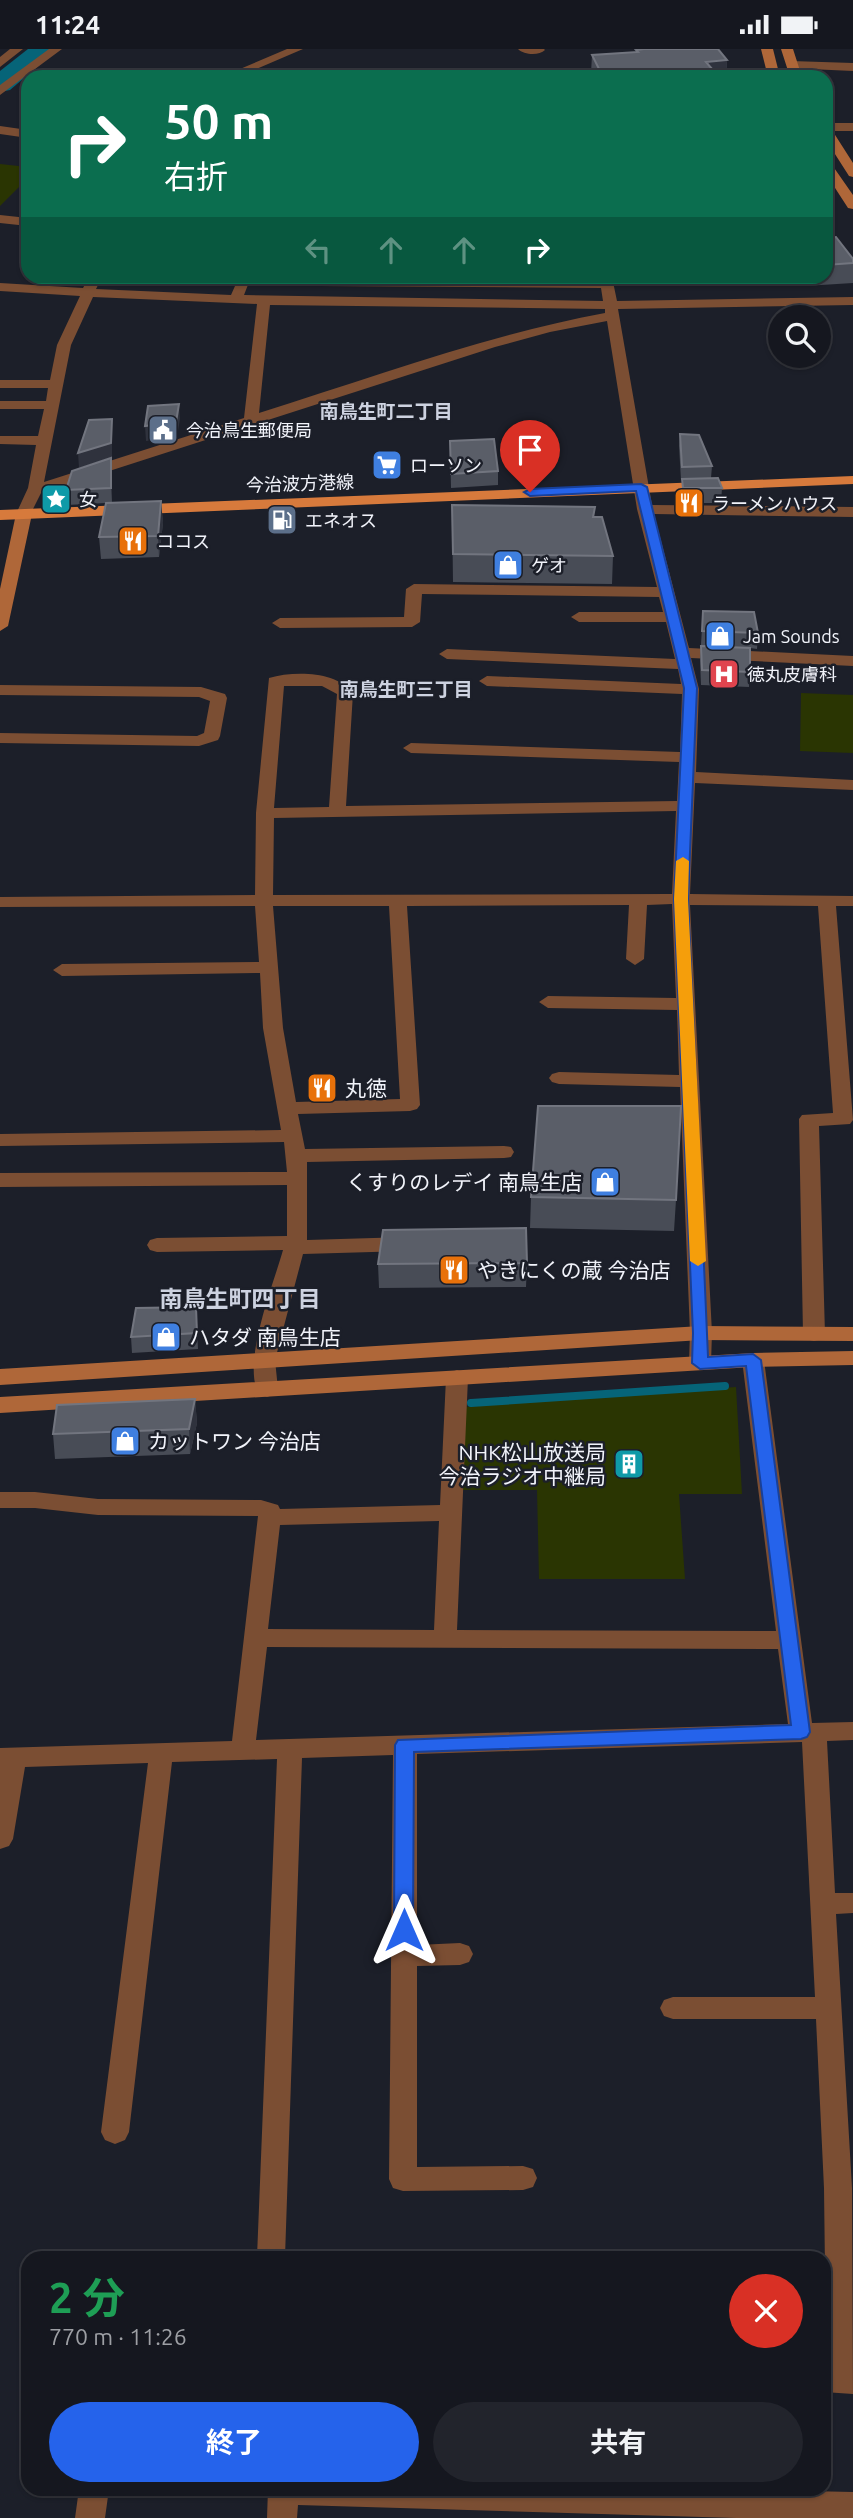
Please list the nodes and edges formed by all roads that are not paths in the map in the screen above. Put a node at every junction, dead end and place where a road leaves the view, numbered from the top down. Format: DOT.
graph roads {
  1 [pos="17,49"];
  2 [pos="56,49"];
  3 [pos="297,49"];
  4 [pos="524,49"];
  5 [pos="766,49"];
  6 [pos="787,49"];
  7 [pos="539,50"];
  8 [pos="0,63"];
  9 [pos="853,67"];
  10 [pos="28,70"];
  11 [pos="244,70"];
  12 [pos="772,70"];
  13 [pos="793,70"];
  14 [pos="808,70"];
  15 [pos="21,75"];
  16 [pos="833,79"];
  17 [pos="853,79"];
  18 [pos="0,91"];
  19 [pos="853,127"];
  20 [pos="833,128"];
  21 [pos="0,130"];
  22 [pos="21,133"];
  23 [pos="833,140"];
  24 [pos="853,173"];
  25 [pos="833,175"];
  26 [pos="853,205"];
  27 [pos="0,219"];
  28 [pos="21,221"];
  29 [pos="92,284"];
  30 [pos="242,284"];
  31 [pos="320,284"];
  32 [pos="608,284"];
  33 [pos="0,287"];
  34 [pos="88,293"];
  35 [pos="236,299"];
  36 [pos="264,300"];
  37 [pos="317,301"];
  38 [pos="853,301"];
  39 [pos="613,312"];
  40 [pos="0,384"];
  41 [pos="56,384"];
  42 [pos="0,405"];
  43 [pos="52,405"];
  44 [pos="251,421"];
  45 [pos="0,440"];
  46 [pos="44,440"];
  47 [pos="853,479"];
  48 [pos="641,487"];
  49 [pos="34,490"];
  50 [pos="645,509"];
  51 [pos="853,512"];
  52 [pos="24,514"];
  53 [pos="0,515"];
  54 [pos="666,592"];
  55 [pos="579,617"];
  56 [pos="673,618"];
  57 [pos="281,623"];
  58 [pos="0,626"];
  59 [pos="447,654"];
  60 [pos="683,659"];
  61 [pos="853,661"];
  62 [pos="487,681"];
  63 [pos="691,688"];
  64 [pos="0,690"];
  65 [pos="0,738"];
  66 [pos="411,748"];
  67 [pos="687,757"];
  68 [pos="687,777"];
  69 [pos="853,785"];
  70 [pos="685,806"];
  71 [pos="337,811"];
  72 [pos="265,813"];
  73 [pos="638,899"];
  74 [pos="681,899"];
  75 [pos="827,901"];
  76 [pos="853,901"];
  77 [pos="0,902"];
  78 [pos="398,902"];
  79 [pos="264,903"];
  80 [pos="635,959"];
  81 [pos="269,967"];
  82 [pos="62,970"];
  83 [pos="548,1002"];
  84 [pos="685,1004"];
  85 [pos="559,1078"];
  86 [pos="689,1081"];
  87 [pos="287,1108"];
  88 [pos="0,1140"];
  89 [pos="294,1146"];
  90 [pos="504,1152"];
  91 [pos="297,1178"];
  92 [pos="0,1179"];
  93 [pos="425,1243"];
  94 [pos="157,1245"];
  95 [pos="294,1245"];
  96 [pos="701,1333"];
  97 [pos="814,1334"];
  98 [pos="853,1334"];
  99 [pos="853,1358"];
  100 [pos="264,1360"];
  101 [pos="753,1360"];
  102 [pos="700,1363"];
  103 [pos="0,1377"];
  104 [pos="457,1378"];
  105 [pos="267,1389"];
  106 [pos="0,1405"];
  107 [pos="0,1500"];
  108 [pos="451,1513"];
  109 [pos="270,1517"];
  110 [pos="445,1637"];
  111 [pos="256,1638"];
  112 [pos="789,1640"];
  113 [pos="853,1731"];
  114 [pos="807,1732"];
  115 [pos="404,1745"];
  116 [pos="290,1749"];
  117 [pos="243,1750"];
  118 [pos="161,1753"];
  119 [pos="7,1758"];
  120 [pos="0,1839"];
  121 [pos="853,1903"];
  122 [pos="823,1904"];
  123 [pos="460,1954"];
  124 [pos="404,1956"];
  125 [pos="673,2008"];
  126 [pos="828,2008"];
  127 [pos="115,2132"];
  128 [pos="523,2178"];
  129 [pos="846,2220"];
  130 [pos="271,2251"];
  131 [pos="831,2378"];
  132 [pos="853,2379"];
  133 [pos="93,2496"];
  134 [pos="283,2499"];
  135 [pos="853,2507"];
  136 [pos="90,2518"];
  1 -- 8 [label="street"];
  2 -- 10 [label="street"];
  3 -- 11 [label="street"];
  4 -- 7 [label="street"];
  5 -- 12 [label="street"];
  6 -- 13 [label="street"];
  9 -- 14 [label="street"];
  15 -- 18 [label="street"];
  16 -- 17 [label="street"];
  19 -- 20 [label="street"];
  21 -- 22 [label="street"];
  23 -- 24 [label="street"];
  25 -- 26 [label="street"];
  27 -- 28 [label="street"];
  29 -- 34 [label="street"];
  30 -- 35 [label="street"];
  31 -- 37 [label="street"];
  32 -- 39 [label="street"];
  33 -- 34 [label="street"];
  34 -- 35 [label="street"];
  34 -- 41 [label="street"];
  35 -- 36 [label="street"];
  36 -- 37 [label="street"];
  36 -- 44 [label="street"];
  37 -- 39 [label="street"];
  38 -- 39 [label="street"];
  39 -- 44 [label="street"];
  39 -- 48 [label="street"];
  40 -- 41 [label="street"];
  41 -- 43 [label="street"];
  42 -- 43 [label="street"];
  43 -- 46 [label="street"];
  44 -- 49 [label="street"];
  45 -- 46 [label="street"];
  46 -- 49 [label="street"];
  47 -- 48 [label="main road, 今治波方港線"];
  48 -- 50 [label="street"];
  48 -- 52 [label="main road, 今治波方港線"];
  49 -- 52 [label="street"];
  50 -- 51 [label="street"];
  50 -- 54 [label="street"];
  52 -- 53 [label="main road, 今治波方港線"];
  52 -- 58 [label="street"];
  54 -- 56 [label="street"];
  54 -- 57 [label="street"];
  55 -- 56 [label="street"];
  56 -- 60 [label="street"];
  59 -- 60 [label="street"];
  60 -- 61 [label="street"];
  60 -- 63 [label="street"];
  62 -- 63 [label="street"];
  63 -- 67 [label="street"];
  64 -- 65 [label="street"];
  66 -- 67 [label="street"];
  67 -- 68 [label="street"];
  68 -- 69 [label="street"];
  68 -- 70 [label="street"];
  70 -- 71 [label="street"];
  70 -- 74 [label="street"];
  71 -- 72 [label="street"];
  71 -- 72 [label="street"];
  72 -- 79 [label="street"];
  73 -- 74 [label="street"];
  73 -- 78 [label="street"];
  73 -- 80 [label="street"];
  74 -- 75 [label="street"];
  74 -- 84 [label="street"];
  75 -- 76 [label="street"];
  75 -- 97 [label="street"];
  77 -- 79 [label="street"];
  78 -- 79 [label="street"];
  78 -- 87 [label="street"];
  79 -- 81 [label="street"];
  81 -- 82 [label="street"];
  81 -- 87 [label="street"];
  83 -- 84 [label="street"];
  84 -- 86 [label="street"];
  85 -- 86 [label="street"];
  86 -- 96 [label="street"];
  87 -- 89 [label="street"];
  88 -- 89 [label="street"];
  89 -- 90 [label="street"];
  89 -- 91 [label="street"];
  91 -- 92 [label="street"];
  91 -- 95 [label="street"];
  93 -- 95 [label="street"];
  94 -- 95 [label="street"];
  95 -- 100 [label="street"];
  96 -- 97 [label="street"];
  96 -- 100 [label="street"];
  96 -- 102 [label="street"];
  97 -- 98 [label="street"];
  99 -- 101 [label="street"];
  100 -- 103 [label="street"];
  100 -- 105 [label="street"];
  101 -- 102 [label="street"];
  101 -- 112 [label="street"];
  102 -- 104 [label="street"];
  104 -- 105 [label="street"];
  104 -- 108 [label="street"];
  105 -- 106 [label="street"];
  107 -- 109 [label="street"];
  108 -- 109 [label="street"];
  108 -- 110 [label="street"];
  109 -- 111 [label="street"];
  110 -- 111 [label="street"];
  110 -- 112 [label="street"];
  111 -- 117 [label="street"];
  112 -- 114 [label="street"];
  113 -- 114 [label="street"];
  114 -- 115 [label="street"];
  114 -- 122 [label="street"];
  115 -- 116 [label="street"];
  115 -- 124 [label="street"];
  116 -- 117 [label="street"];
  116 -- 130 [label="street"];
  117 -- 118 [label="street"];
  118 -- 119 [label="street"];
  118 -- 127 [label="street"];
  119 -- 120 [label="street"];
  121 -- 122 [label="street"];
  122 -- 126 [label="street"];
  123 -- 124 [label="street"];
  124 -- 128 [label="street"];
  125 -- 126 [label="street"];
  126 -- 129 [label="street"];
  129 -- 132 [label="street"];
  131 -- 132 [label="street"];
  133 -- 136 [label="street"];
  134 -- 135 [label="street"];
}
